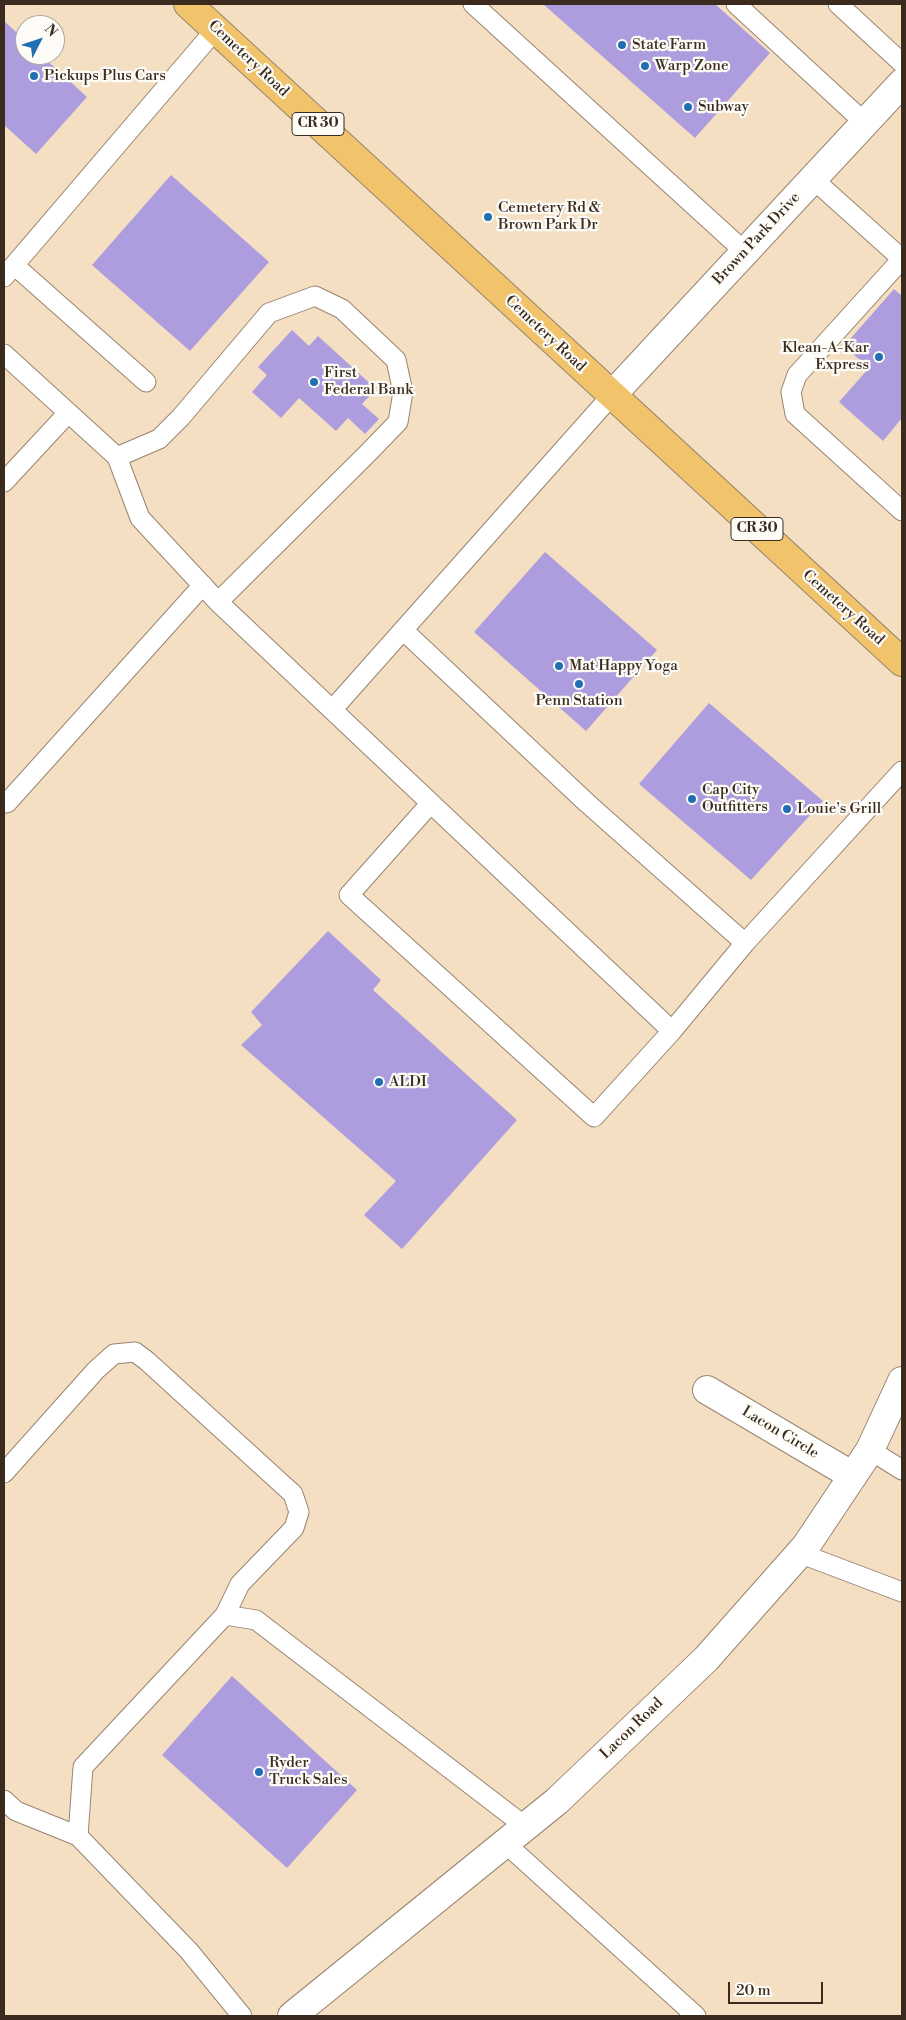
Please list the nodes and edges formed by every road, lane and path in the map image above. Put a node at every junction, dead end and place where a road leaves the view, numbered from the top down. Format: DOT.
graph roads {
  1 [pos="190,4"];
  2 [pos="473,4"];
  3 [pos="736,4"];
  4 [pos="845,6"];
  5 [pos="216,29"];
  6 [pos="902,63"];
  7 [pos="902,83"];
  8 [pos="865,123"];
  9 [pos="813,179"];
  10 [pos="745,252"];
  11 [pos="902,259"];
  12 [pos="9,271"];
  13 [pos="4,354"];
  14 [pos="146,382"];
  15 [pos="612,395"];
  16 [pos="68,413"];
  17 [pos="117,457"];
  18 [pos="4,482"];
  19 [pos="901,507"];
  20 [pos="203,586"];
  21 [pos="218,602"];
  22 [pos="403,630"];
  23 [pos="902,662"];
  24 [pos="332,710"];
  25 [pos="902,770"];
  26 [pos="7,803"];
  27 [pos="430,804"];
  28 [pos="745,943"];
  29 [pos="672,1030"];
  30 [pos="902,1381"];
  31 [pos="707,1390"];
  32 [pos="870,1450"];
  33 [pos="902,1470"];
  34 [pos="4,1473"];
  35 [pos="852,1476"];
  36 [pos="799,1553"];
  37 [pos="902,1592"];
  38 [pos="224,1616"];
  39 [pos="4,1800"];
  40 [pos="516,1835"];
  41 [pos="78,1836"];
  42 [pos="242,2016"];
  43 [pos="292,2016"];
  44 [pos="696,2016"];
  1 -- 5 [label="main road, Cemetery Road / CR 30"];
  2 -- 10 [label="lane"];
  3 -- 8 [label="lane"];
  4 -- 6 [label="lane"];
  5 -- 12 [label="lane"];
  5 -- 15 [label="main road, Cemetery Road / CR 30"];
  7 -- 8 [label="street, Brown Park Drive"];
  8 -- 9 [label="street, Brown Park Drive"];
  9 -- 10 [label="street, Brown Park Drive"];
  9 -- 11 [label="lane"];
  10 -- 15 [label="street, Brown Park Drive"];
  11 -- 19 [label="lane"];
  12 -- 14 [label="lane"];
  13 -- 16 [label="lane"];
  15 -- 22 [label="lane"];
  15 -- 23 [label="main road, Cemetery Road / CR 30"];
  16 -- 17 [label="lane"];
  16 -- 18 [label="lane"];
  17 -- 20 [label="lane"];
  17 -- 21 [label="lane"];
  20 -- 21 [label="lane"];
  20 -- 26 [label="lane"];
  21 -- 24 [label="lane"];
  22 -- 24 [label="lane"];
  22 -- 28 [label="lane"];
  24 -- 27 [label="lane"];
  25 -- 28 [label="lane"];
  27 -- 29 [label="lane"];
  27 -- 29 [label="lane"];
  28 -- 29 [label="lane"];
  30 -- 32 [label="street, Lacon Road"];
  31 -- 35 [label="street, Lacon Circle"];
  32 -- 33 [label="lane"];
  32 -- 35 [label="street, Lacon Road"];
  34 -- 38 [label="lane"];
  35 -- 36 [label="street, Lacon Road"];
  36 -- 37 [label="lane"];
  36 -- 40 [label="street, Lacon Road"];
  38 -- 40 [label="lane"];
  38 -- 41 [label="lane"];
  39 -- 41 [label="lane"];
  40 -- 43 [label="street, Lacon Road"];
  40 -- 44 [label="lane"];
  41 -- 42 [label="lane"];
}
